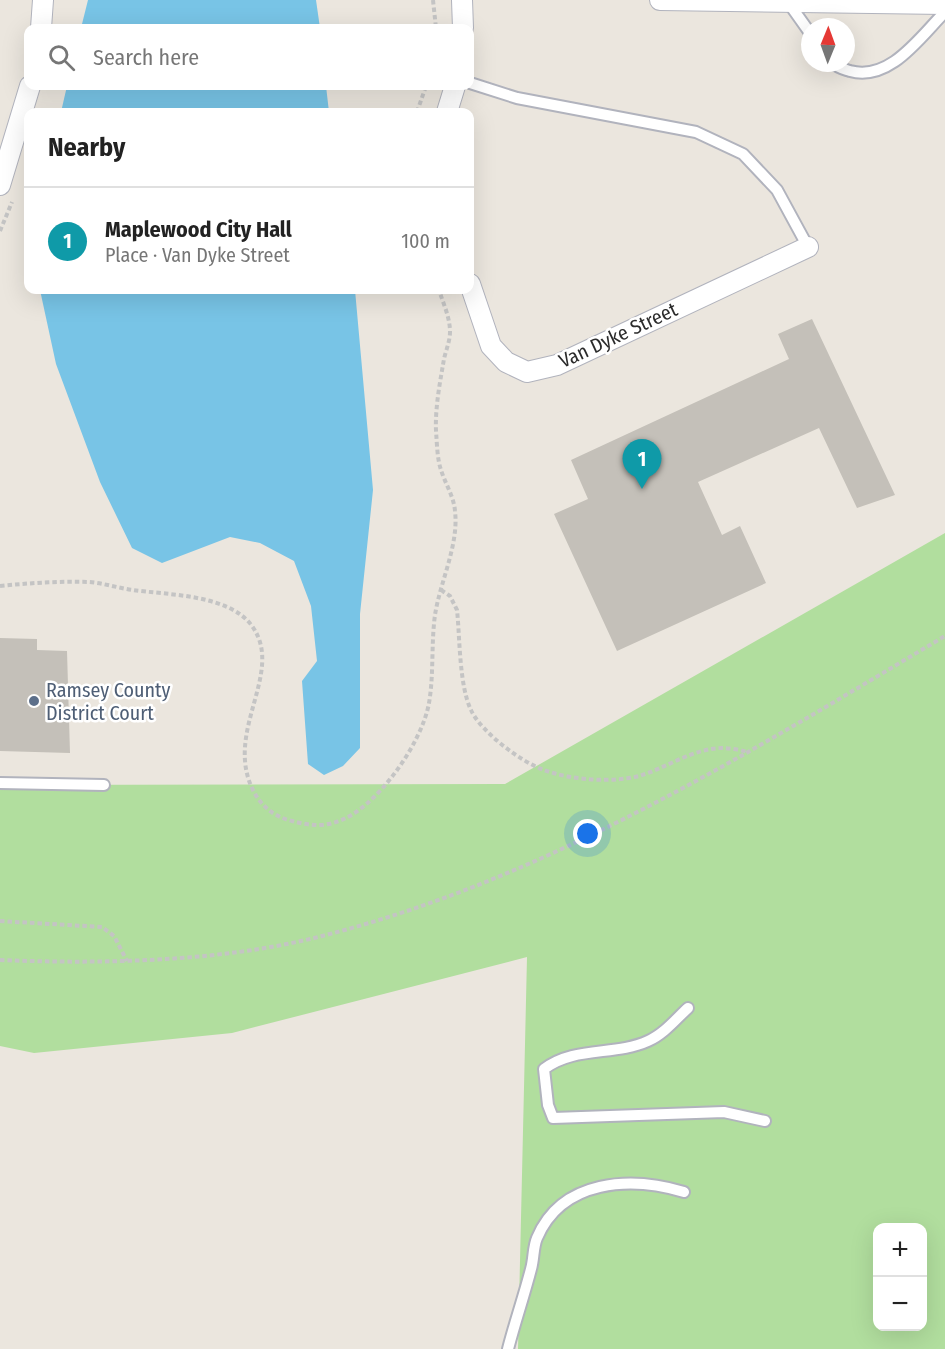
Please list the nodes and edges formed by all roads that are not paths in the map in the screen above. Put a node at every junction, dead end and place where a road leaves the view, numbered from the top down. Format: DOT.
graph roads {
  1 [pos="43,0"];
  2 [pos="462,0"];
  3 [pos="660,0"];
  4 [pos="788,2"];
  5 [pos="945,4"];
  6 [pos="945,12"];
  7 [pos="801,20"];
  8 [pos="41,24"];
  9 [pos="463,24"];
  10 [pos="855,72"];
  11 [pos="474,84"];
  12 [pos="29,90"];
  13 [pos="454,90"];
  14 [pos="448,108"];
  15 [pos="0,186"];
  16 [pos="808,247"];
  17 [pos="473,294"];
  18 [pos="0,783"];
  19 [pos="105,785"];
  20 [pos="688,1008"];
  21 [pos="765,1121"];
  22 [pos="684,1192"];
  23 [pos="508,1349"];
  1 -- 8 [label="street"];
  2 -- 9 [label="street"];
  3 -- 4 [label="street"];
  4 -- 5 [label="street"];
  4 -- 7 [label="lane"];
  6 -- 10 [label="lane"];
  11 -- 16 [label="lane"];
  12 -- 15 [label="street"];
  13 -- 14 [label="street"];
  16 -- 17 [label="street, Van Dyke Street"];
  18 -- 19 [label="lane"];
  20 -- 21 [label="lane"];
  22 -- 23 [label="lane"];
}
